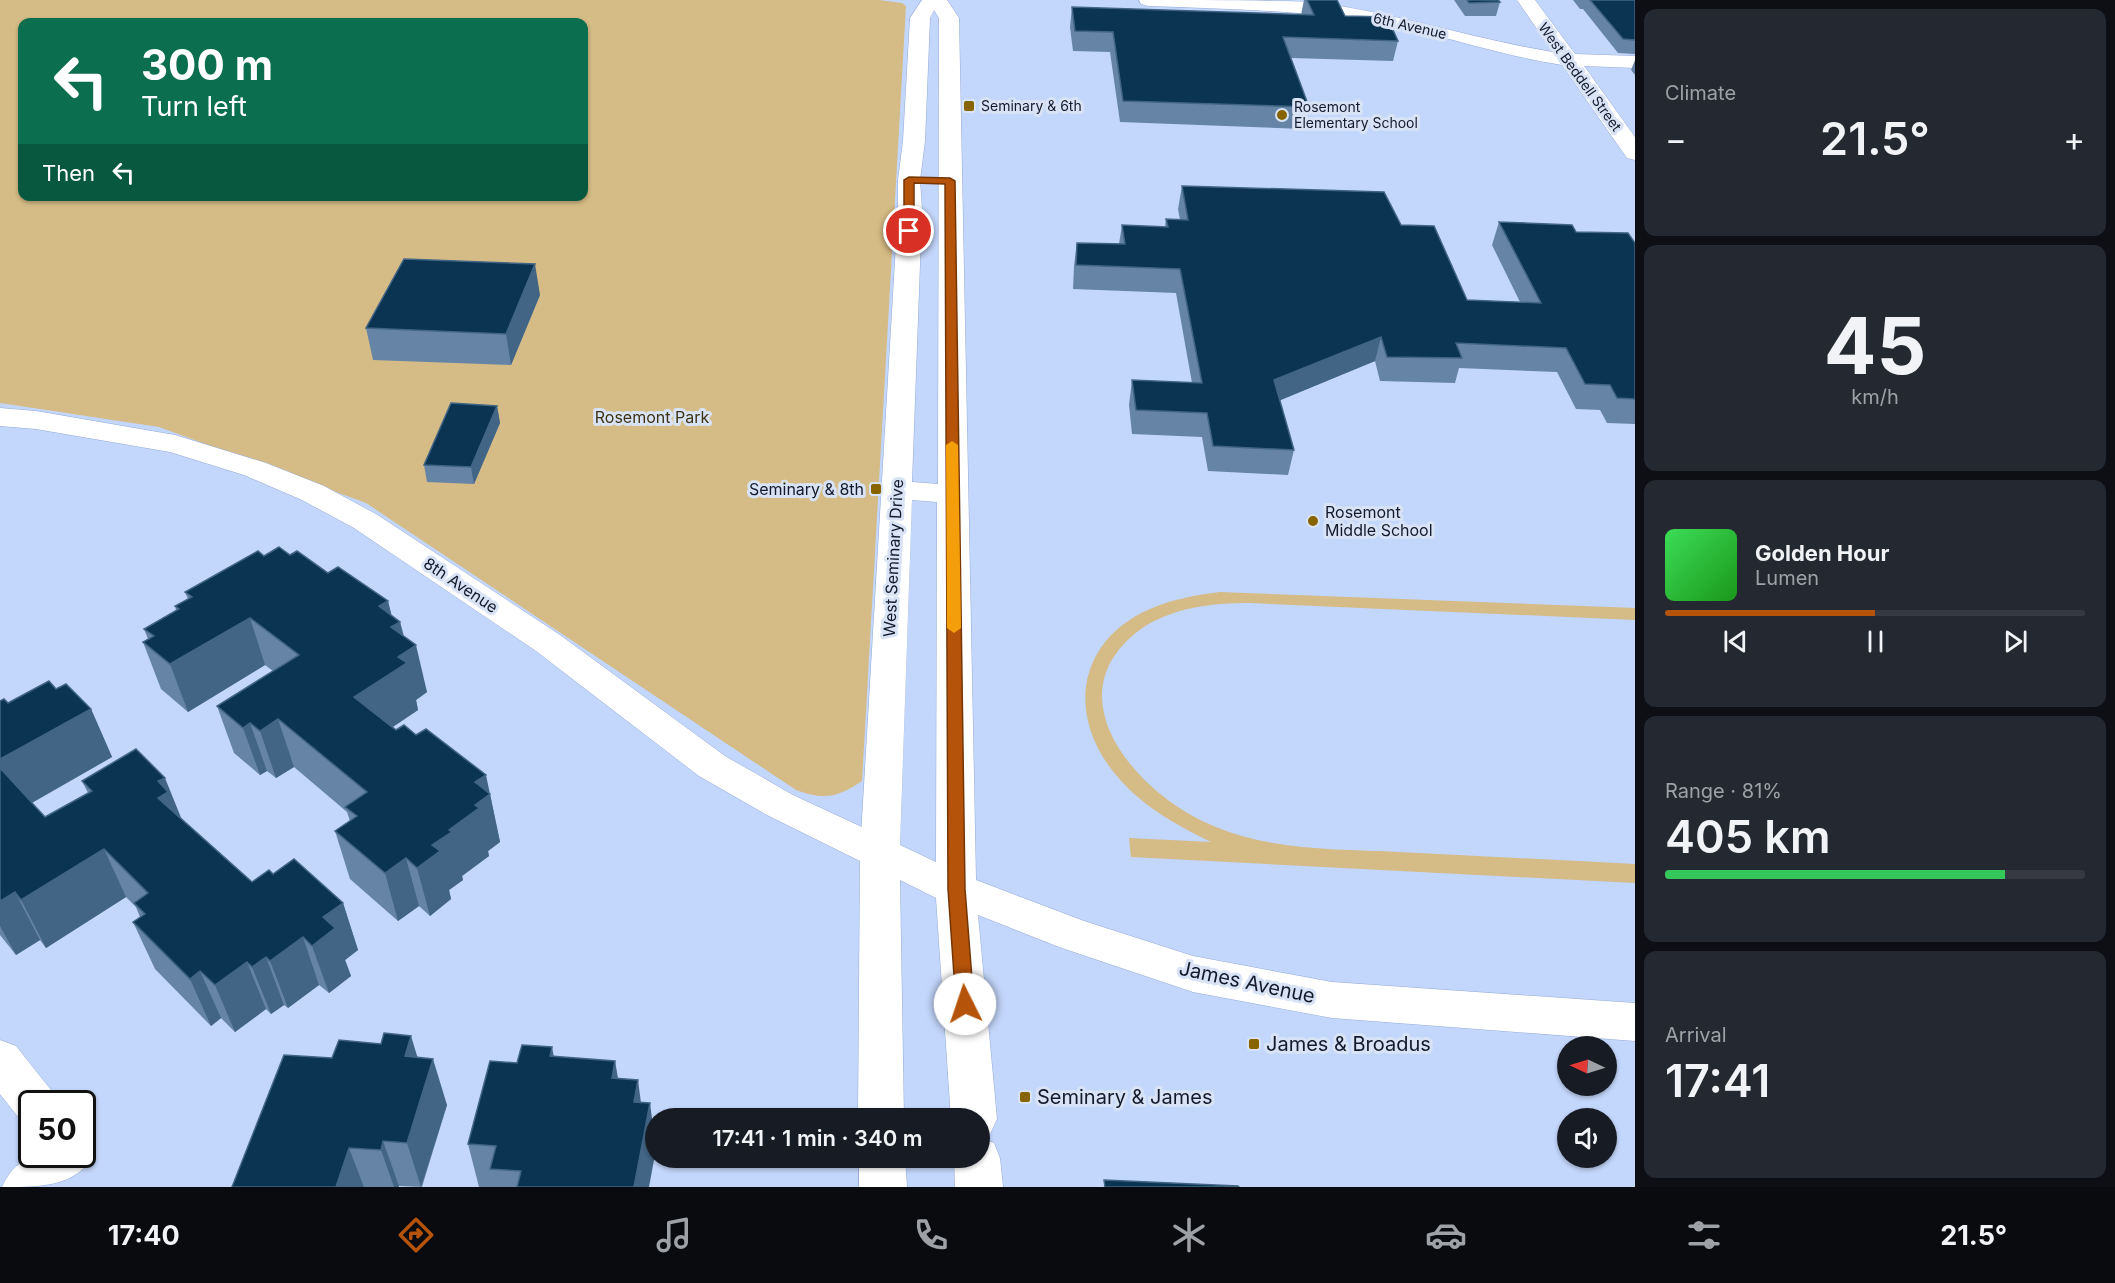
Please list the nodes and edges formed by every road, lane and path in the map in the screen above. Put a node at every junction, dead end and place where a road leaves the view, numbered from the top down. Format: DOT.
graph roads {
  1 [pos="931,0"];
  2 [pos="938,0"];
  3 [pos="1148,0"];
  4 [pos="1526,0"];
  5 [pos="1245,1"];
  6 [pos="1568,60"];
  7 [pos="1635,62"];
  8 [pos="1635,153"];
  9 [pos="909,180"];
  10 [pos="950,181"];
  11 [pos="0,417"];
  12 [pos="896,490"];
  13 [pos="952,494"];
  14 [pos="880,853"];
  15 [pos="956,889"];
  16 [pos="1635,1022"];
  17 [pos="0,1060"];
  18 [pos="24,1090"];
  19 [pos="881,1108"];
  20 [pos="973,1108"];
  21 [pos="52,1168"];
  22 [pos="882,1168"];
  23 [pos="978,1168"];
  24 [pos="26,1187"];
  25 [pos="883,1187"];
  26 [pos="980,1187"];
  1 -- 9 [label="main road, West Seminary Drive"];
  2 -- 10 [label="main road"];
  3 -- 5 [label="main road, 6th Avenue"];
  4 -- 6 [label="main road, West Beddell Street"];
  5 -- 6 [label="main road, 6th Avenue"];
  6 -- 7 [label="main road, 6th Avenue"];
  6 -- 8 [label="main road, West Beddell Street"];
  9 -- 10 [label="main road"];
  9 -- 12 [label="main road, West Seminary Drive"];
  10 -- 13 [label="main road"];
  11 -- 14 [label="main road, 8th Avenue"];
  12 -- 13 [label="main road"];
  12 -- 14 [label="main road, West Seminary Drive"];
  13 -- 15 [label="main road"];
  14 -- 15 [label="main road, James Avenue"];
  14 -- 19 [label="main road, West Seminary Drive"];
  15 -- 16 [label="main road, James Avenue"];
  15 -- 20 [label="main road"];
  17 -- 18 [label="main road"];
  21 -- 24 [label="main road"];
  22 -- 25 [label="main road"];
  23 -- 26 [label="main road"];
}
